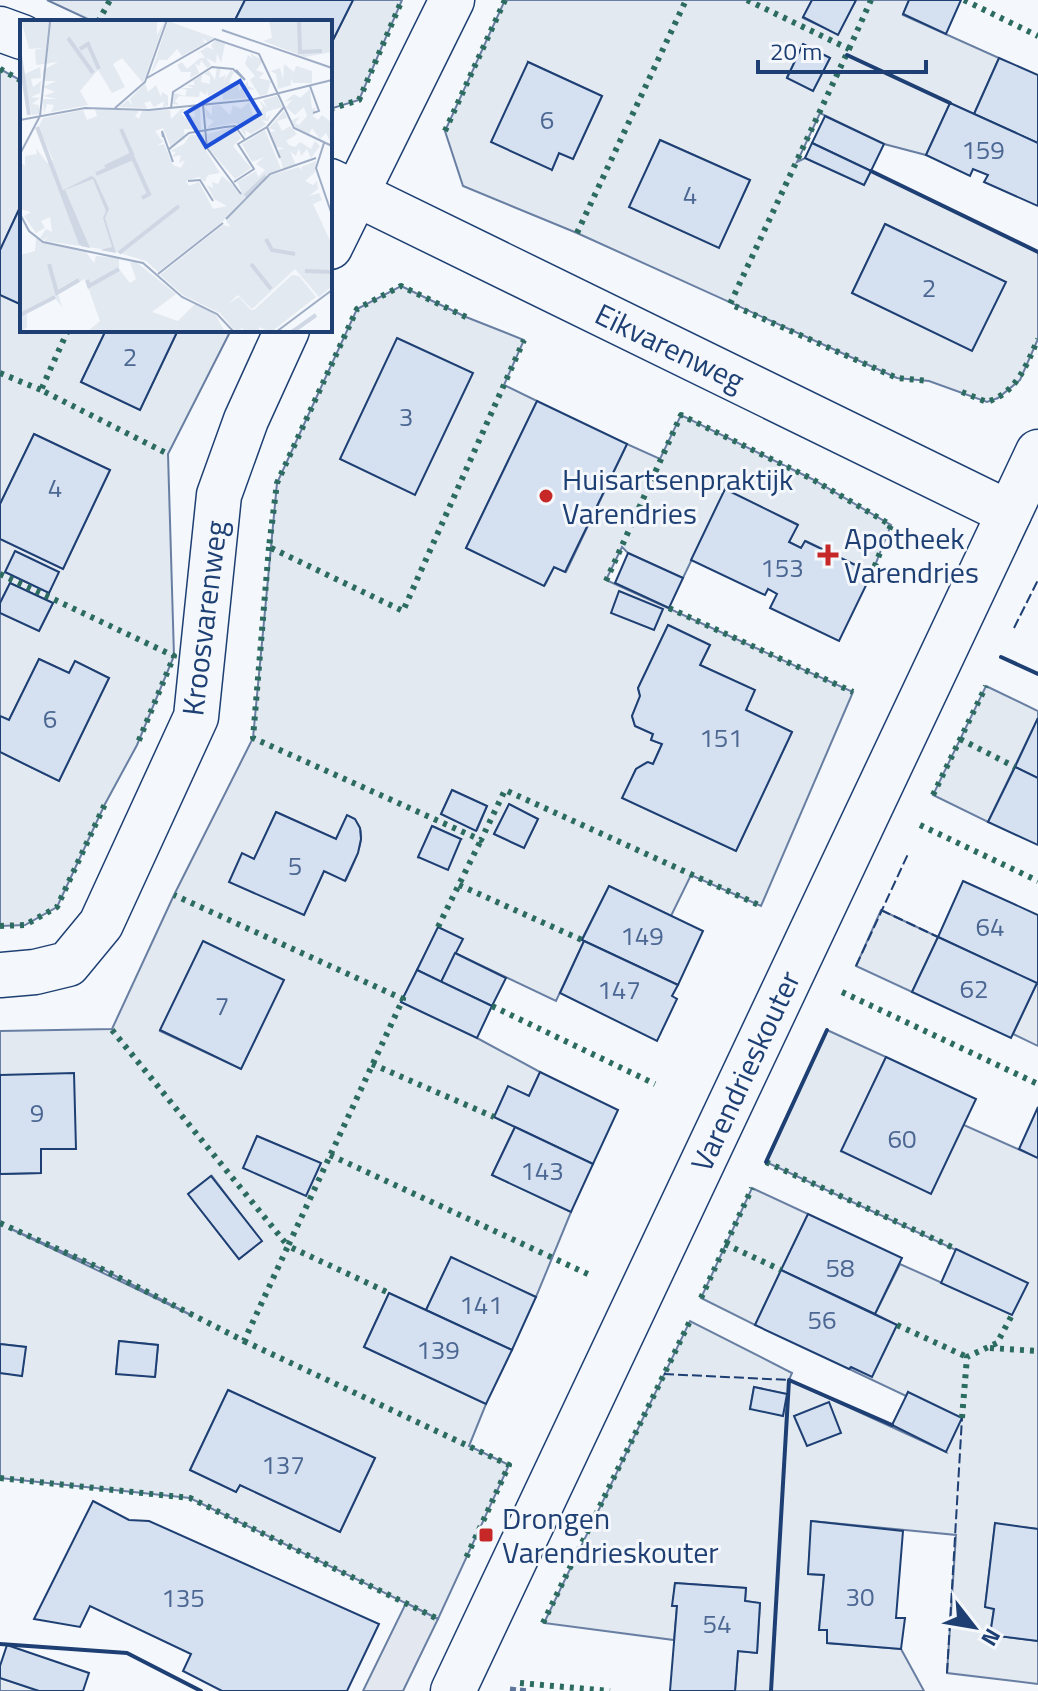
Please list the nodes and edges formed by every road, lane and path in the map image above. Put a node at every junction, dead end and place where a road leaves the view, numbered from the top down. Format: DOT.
graph roads {
  1 [pos="452,0"];
  2 [pos="0,29"];
  3 [pos="20,36"];
  4 [pos="344,188"];
  5 [pos="332,239"];
  6 [pos="286,332"];
  7 [pos="1038,452"];
  8 [pos="1009,513"];
  9 [pos="0,975"];
  10 [pos="453,1691"];
  1 -- 4 [label="street"];
  2 -- 3 [label="street"];
  4 -- 5 [label="street"];
  4 -- 8 [label="street, Eikvarenweg"];
  6 -- 9 [label="street, Kroosvarenweg"];
  7 -- 8 [label="street, Varendrieskouter"];
  8 -- 10 [label="street, Varendrieskouter"];
}
